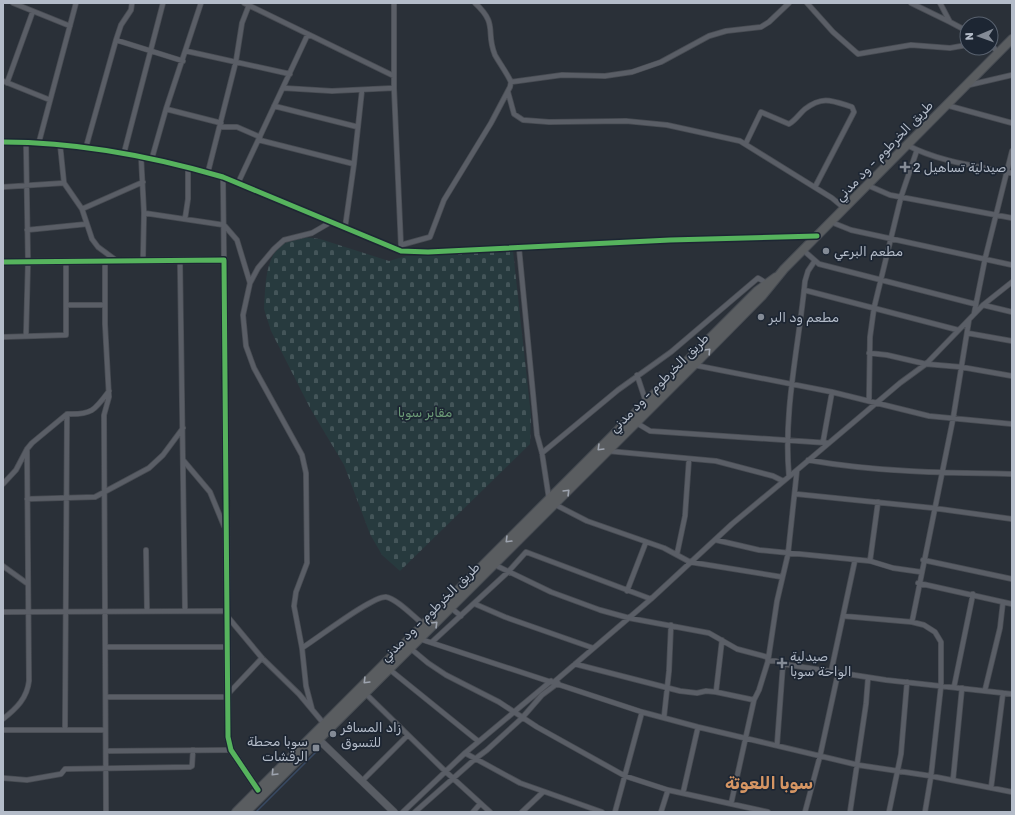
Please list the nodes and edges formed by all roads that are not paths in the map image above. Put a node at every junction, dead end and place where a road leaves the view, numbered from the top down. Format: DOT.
graph roads {
  1 [pos="13,3"];
  2 [pos="76,3"];
  3 [pos="132,3"];
  4 [pos="163,3"];
  5 [pos="201,3"];
  6 [pos="394,3"];
  7 [pos="475,3"];
  8 [pos="789,3"];
  9 [pos="806,3"];
  10 [pos="911,3"];
  11 [pos="940,3"];
  12 [pos="247,4"];
  13 [pos="24,5"];
  14 [pos="33,11"];
  15 [pos="950,22"];
  16 [pos="70,26"];
  17 [pos="959,27"];
  18 [pos="308,34"];
  19 [pos="1012,39"];
  20 [pos="116,40"];
  21 [pos="959,46"];
  22 [pos="151,50"];
  23 [pos="186,51"];
  24 [pos="999,52"];
  25 [pos="995,56"];
  26 [pos="183,60"];
  27 [pos="236,61"];
  28 [pos="290,74"];
  29 [pos="1012,75"];
  30 [pos="394,76"];
  31 [pos="5,82"];
  32 [pos="511,82"];
  33 [pos="965,85"];
  34 [pos="283,88"];
  35 [pos="394,88"];
  36 [pos="362,90"];
  37 [pos="508,92"];
  38 [pos="50,100"];
  39 [pos="946,105"];
  40 [pos="274,106"];
  41 [pos="166,109"];
  42 [pos="1012,123"];
  43 [pos="220,125"];
  44 [pos="358,127"];
  45 [pos="259,138"];
  46 [pos="3,142"];
  47 [pos="26,142"];
  48 [pos="39,142"];
  49 [pos="746,143"];
  50 [pos="60,144"];
  51 [pos="907,145"];
  52 [pos="86,147"];
  53 [pos="916,150"];
  54 [pos="1012,151"];
  55 [pos="124,153"];
  56 [pos="141,156"];
  57 [pos="152,158"];
  58 [pos="354,164"];
  59 [pos="188,167"];
  60 [pos="208,172"];
  61 [pos="1010,173"];
  62 [pos="223,177"];
  63 [pos="143,182"];
  64 [pos="64,183"];
  65 [pos="238,183"];
  66 [pos="867,185"];
  67 [pos="27,186"];
  68 [pos="3,187"];
  69 [pos="815,187"];
  70 [pos="901,197"];
  71 [pos="844,208"];
  72 [pos="82,209"];
  73 [pos="144,213"];
  74 [pos="996,215"];
  75 [pos="1012,218"];
  76 [pos="185,219"];
  77 [pos="331,222"];
  78 [pos="831,222"];
  79 [pos="87,224"];
  80 [pos="224,225"];
  81 [pos="345,228"];
  82 [pos="27,230"];
  83 [pos="817,236"];
  84 [pos="891,238"];
  85 [pos="401,244"];
  86 [pos="519,248"];
  87 [pos="803,250"];
  88 [pos="401,251"];
  89 [pos="985,259"];
  90 [pos="143,260"];
  91 [pos="224,260"];
  92 [pos="105,261"];
  93 [pos="117,261"];
  94 [pos="180,261"];
  95 [pos="3,262"];
  96 [pos="28,262"];
  97 [pos="66,262"];
  98 [pos="814,262"];
  99 [pos="1012,265"];
  100 [pos="880,279"];
  101 [pos="1012,282"];
  102 [pos="250,283"];
  103 [pos="769,284"];
  104 [pos="804,290"];
  105 [pos="975,304"];
  106 [pos="66,305"];
  107 [pos="105,305"];
  108 [pos="983,305"];
  109 [pos="874,308"];
  110 [pos="1012,312"];
  111 [pos="974,314"];
  112 [pos="969,320"];
  113 [pos="958,330"];
  114 [pos="967,333"];
  115 [pos="26,336"];
  116 [pos="3,337"];
  117 [pos="1012,341"];
  118 [pos="869,353"];
  119 [pos="926,364"];
  120 [pos="694,365"];
  121 [pos="961,367"];
  122 [pos="637,375"];
  123 [pos="1012,376"];
  124 [pos="793,384"];
  125 [pos="109,391"];
  126 [pos="832,392"];
  127 [pos="869,401"];
  128 [pos="646,403"];
  129 [pos="876,403"];
  130 [pos="67,414"];
  131 [pos="953,419"];
  132 [pos="635,422"];
  133 [pos="1012,424"];
  134 [pos="183,428"];
  135 [pos="788,441"];
  136 [pos="826,443"];
  137 [pos="27,449"];
  138 [pos="608,450"];
  139 [pos="542,453"];
  140 [pos="689,459"];
  141 [pos="183,460"];
  142 [pos="808,460"];
  143 [pos="797,470"];
  144 [pos="941,474"];
  145 [pos="1012,474"];
  146 [pos="789,476"];
  147 [pos="783,481"];
  148 [pos="3,484"];
  149 [pos="106,491"];
  150 [pos="796,494"];
  151 [pos="27,499"];
  152 [pos="67,499"];
  153 [pos="552,501"];
  154 [pos="878,502"];
  155 [pos="933,508"];
  156 [pos="1012,519"];
  157 [pos="226,530"];
  158 [pos="716,540"];
  159 [pos="646,542"];
  160 [pos="146,550"];
  161 [pos="677,554"];
  162 [pos="788,554"];
  163 [pos="855,560"];
  164 [pos="923,560"];
  165 [pos="870,561"];
  166 [pos="690,562"];
  167 [pos="495,565"];
  168 [pos="3,566"];
  169 [pos="508,572"];
  170 [pos="921,572"];
  171 [pos="782,577"];
  172 [pos="1012,579"];
  173 [pos="918,583"];
  174 [pos="28,584"];
  175 [pos="627,591"];
  176 [pos="972,594"];
  177 [pos="651,599"];
  178 [pos="1003,602"];
  179 [pos="475,604"];
  180 [pos="1012,604"];
  181 [pos="451,608"];
  182 [pos="147,611"];
  183 [pos="185,611"];
  184 [pos="3,612"];
  185 [pos="28,612"];
  186 [pos="67,612"];
  187 [pos="105,612"];
  188 [pos="226,613"];
  189 [pos="461,616"];
  190 [pos="843,616"];
  191 [pos="629,618"];
  192 [pos="912,622"];
  193 [pos="423,624"];
  194 [pos="671,625"];
  195 [pos="420,639"];
  196 [pos="722,640"];
  197 [pos="432,642"];
  198 [pos="106,647"];
  199 [pos="226,647"];
  200 [pos="302,648"];
  201 [pos="410,648"];
  202 [pos="593,648"];
  203 [pos="262,658"];
  204 [pos="768,661"];
  205 [pos="575,664"];
  206 [pos="783,664"];
  207 [pos="388,669"];
  208 [pos="831,672"];
  209 [pos="838,673"];
  210 [pos="868,678"];
  211 [pos="554,682"];
  212 [pos="907,682"];
  213 [pos="942,686"];
  214 [pos="954,687"];
  215 [pos="667,688"];
  216 [pos="962,688"];
  217 [pos="985,690"];
  218 [pos="716,692"];
  219 [pos="365,693"];
  220 [pos="1003,693"];
  221 [pos="1012,694"];
  222 [pos="228,696"];
  223 [pos="106,697"];
  224 [pos="754,700"];
  225 [pos="312,709"];
  226 [pos="514,712"];
  227 [pos="642,712"];
  228 [pos="522,718"];
  229 [pos="664,718"];
  230 [pos="3,719"];
  231 [pos="326,726"];
  232 [pos="698,727"];
  233 [pos="3,730"];
  234 [pos="65,730"];
  235 [pos="105,730"];
  236 [pos="408,735"];
  237 [pos="315,736"];
  238 [pos="746,738"];
  239 [pos="478,742"];
  240 [pos="777,745"];
  241 [pos="193,750"];
  242 [pos="231,750"];
  243 [pos="106,751"];
  244 [pos="465,753"];
  245 [pos="820,756"];
  246 [pos="475,758"];
  247 [pos="858,765"];
  248 [pos="106,768"];
  249 [pos="445,771"];
  250 [pos="898,772"];
  251 [pos="625,776"];
  252 [pos="931,776"];
  253 [pos="3,778"];
  254 [pos="452,778"];
  255 [pos="953,780"];
  256 [pos="362,781"];
  257 [pos="991,788"];
  258 [pos="258,790"];
  259 [pos="668,790"];
  260 [pos="543,792"];
  261 [pos="1012,792"];
  262 [pos="683,793"];
  263 [pos="480,804"];
  264 [pos="731,804"];
  265 [pos="745,810"];
  266 [pos="106,812"];
  267 [pos="236,812"];
  268 [pos="246,812"];
  269 [pos="394,812"];
  270 [pos="403,812"];
  271 [pos="415,812"];
  272 [pos="473,812"];
  273 [pos="490,812"];
  274 [pos="522,812"];
  275 [pos="602,812"];
  276 [pos="615,812"];
  277 [pos="661,812"];
  278 [pos="768,812"];
  279 [pos="805,812"];
  280 [pos="850,812"];
  281 [pos="889,812"];
  282 [pos="925,812"];
  1 -- 13 [label="street"];
  2 -- 16 [label="street"];
  3 -- 20 [label="street"];
  4 -- 22 [label="street"];
  5 -- 23 [label="street"];
  6 -- 30 [label="street"];
  7 -- 32 [label="street"];
  8 -- 32 [label="street"];
  9 -- 21 [label="street"];
  10 -- 15 [label="street"];
  11 -- 15 [label="street"];
  12 -- 18 [label="street"];
  12 -- 27 [label="street"];
  13 -- 14 [label="street"];
  14 -- 16 [label="street"];
  14 -- 31 [label="street"];
  15 -- 17 [label="street"];
  16 -- 38 [label="street"];
  18 -- 28 [label="street"];
  18 -- 30 [label="street"];
  19 -- 24 [label="highway, طريق الخرطوم - ود مدني"];
  20 -- 22 [label="street"];
  20 -- 52 [label="street"];
  22 -- 26 [label="street"];
  22 -- 55 [label="street"];
  23 -- 26 [label="street"];
  23 -- 27 [label="street"];
  25 -- 33 [label="highway, طريق الخرطوم - ود مدني"];
  26 -- 41 [label="street"];
  27 -- 28 [label="street"];
  27 -- 43 [label="street"];
  28 -- 34 [label="street"];
  29 -- 33 [label="street"];
  30 -- 35 [label="street"];
  31 -- 38 [label="street"];
  32 -- 37 [label="street"];
  33 -- 39 [label="highway, طريق الخرطوم - ود مدني"];
  34 -- 36 [label="street"];
  34 -- 40 [label="street"];
  35 -- 36 [label="street"];
  35 -- 85 [label="street"];
  36 -- 44 [label="street"];
  37 -- 49 [label="street"];
  37 -- 85 [label="street"];
  38 -- 48 [label="street"];
  39 -- 42 [label="street"];
  39 -- 51 [label="highway, طريق الخرطوم - ود مدني"];
  40 -- 44 [label="street"];
  40 -- 45 [label="street"];
  41 -- 43 [label="street"];
  41 -- 57 [label="street"];
  43 -- 45 [label="street"];
  43 -- 60 [label="street"];
  44 -- 58 [label="street"];
  45 -- 58 [label="street"];
  45 -- 65 [label="street"];
  46 -- 47 [label="street"];
  47 -- 48 [label="street"];
  47 -- 67 [label="street"];
  48 -- 50 [label="street"];
  49 -- 69 [label="street"];
  49 -- 69 [label="street"];
  50 -- 52 [label="street"];
  50 -- 64 [label="street"];
  51 -- 53 [label="street"];
  51 -- 66 [label="highway, طريق الخرطوم - ود مدني"];
  52 -- 55 [label="street"];
  53 -- 61 [label="street"];
  53 -- 70 [label="street"];
  54 -- 61 [label="street"];
  55 -- 56 [label="street"];
  56 -- 57 [label="street"];
  56 -- 63 [label="street"];
  57 -- 59 [label="street"];
  58 -- 81 [label="street"];
  59 -- 60 [label="street"];
  59 -- 76 [label="street"];
  60 -- 62 [label="street"];
  61 -- 74 [label="street"];
  62 -- 65 [label="street"];
  62 -- 80 [label="street"];
  63 -- 72 [label="street"];
  63 -- 73 [label="street"];
  64 -- 67 [label="street"];
  64 -- 72 [label="street"];
  65 -- 77 [label="street"];
  66 -- 70 [label="street"];
  66 -- 71 [label="highway, طريق الخرطوم - ود مدني"];
  67 -- 68 [label="street"];
  67 -- 82 [label="street"];
  69 -- 71 [label="street"];
  70 -- 74 [label="street"];
  70 -- 84 [label="street"];
  71 -- 78 [label="highway, طريق الخرطوم - ود مدني"];
  72 -- 79 [label="street"];
  73 -- 76 [label="street"];
  73 -- 90 [label="street"];
  74 -- 75 [label="street"];
  74 -- 89 [label="street"];
  76 -- 80 [label="street"];
  77 -- 81 [label="street"];
  77 -- 102 [label="street"];
  78 -- 83 [label="highway, طريق الخرطوم - ود مدني"];
  78 -- 84 [label="street"];
  79 -- 82 [label="street"];
  79 -- 93 [label="street"];
  80 -- 91 [label="street"];
  80 -- 102 [label="street"];
  81 -- 88 [label="street"];
  82 -- 96 [label="street"];
  83 -- 86 [label="street"];
  83 -- 87 [label="highway, طريق الخرطوم - ود مدني"];
  84 -- 89 [label="street"];
  84 -- 100 [label="street"];
  85 -- 88 [label="street"];
  86 -- 88 [label="street"];
  86 -- 139 [label="street"];
  87 -- 98 [label="street"];
  87 -- 103 [label="highway, طريق الخرطوم - ود مدني"];
  89 -- 99 [label="street"];
  89 -- 105 [label="street"];
  90 -- 93 [label="street"];
  90 -- 94 [label="street"];
  91 -- 94 [label="street"];
  91 -- 157 [label="street"];
  92 -- 93 [label="street"];
  92 -- 97 [label="street"];
  92 -- 107 [label="street"];
  94 -- 134 [label="street"];
  95 -- 96 [label="street"];
  96 -- 97 [label="street"];
  96 -- 115 [label="street"];
  97 -- 106 [label="street"];
  98 -- 100 [label="street"];
  98 -- 104 [label="street"];
  100 -- 105 [label="street"];
  100 -- 109 [label="street"];
  101 -- 108 [label="street"];
  102 -- 200 [label="street"];
  120 -- 103 [label="highway, طريق الخرطوم - ود مدني, one-way"];
  103 -- 122 [label="street"];
  103 -- 128 [label="highway"];
  104 -- 109 [label="street"];
  104 -- 124 [label="street"];
  105 -- 111 [label="street"];
  106 -- 107 [label="street"];
  106 -- 115 [label="street"];
  107 -- 125 [label="street"];
  108 -- 110 [label="street"];
  108 -- 111 [label="street"];
  109 -- 113 [label="street"];
  109 -- 118 [label="street"];
  111 -- 112 [label="street"];
  112 -- 113 [label="street"];
  112 -- 114 [label="street"];
  113 -- 119 [label="street"];
  114 -- 117 [label="street"];
  114 -- 121 [label="street"];
  115 -- 116 [label="street"];
  118 -- 119 [label="street"];
  118 -- 127 [label="street"];
  119 -- 121 [label="street"];
  119 -- 129 [label="street"];
  120 -- 124 [label="street"];
  120 -- 132 [label="highway, طريق الخرطوم - ود مدني"];
  121 -- 123 [label="street"];
  121 -- 131 [label="street"];
  122 -- 128 [label="street"];
  122 -- 139 [label="street"];
  124 -- 126 [label="street"];
  124 -- 135 [label="street"];
  125 -- 130 [label="street"];
  125 -- 149 [label="street"];
  126 -- 127 [label="street"];
  126 -- 136 [label="street"];
  127 -- 129 [label="street"];
  128 -- 153 [label="highway, one-way"];
  129 -- 131 [label="street"];
  129 -- 136 [label="street"];
  130 -- 137 [label="street"];
  130 -- 152 [label="street"];
  131 -- 133 [label="street"];
  131 -- 144 [label="street"];
  132 -- 135 [label="street"];
  132 -- 138 [label="highway, طريق الخرطوم - ود مدني"];
  134 -- 141 [label="street"];
  134 -- 149 [label="street"];
  135 -- 136 [label="street"];
  135 -- 146 [label="street"];
  136 -- 142 [label="street"];
  137 -- 148 [label="street"];
  137 -- 151 [label="street"];
  138 -- 140 [label="street"];
  153 -- 138 [label="highway, طريق الخرطوم - ود مدني, one-way"];
  139 -- 153 [label="street"];
  140 -- 147 [label="street"];
  140 -- 161 [label="street"];
  141 -- 157 [label="street"];
  141 -- 183 [label="street"];
  142 -- 143 [label="street"];
  142 -- 144 [label="street"];
  143 -- 146 [label="street"];
  143 -- 150 [label="street"];
  144 -- 145 [label="street"];
  144 -- 155 [label="street"];
  146 -- 147 [label="street"];
  147 -- 158 [label="street"];
  149 -- 152 [label="street"];
  149 -- 187 [label="street"];
  150 -- 154 [label="street"];
  150 -- 162 [label="street"];
  151 -- 152 [label="street"];
  151 -- 174 [label="street"];
  152 -- 186 [label="street"];
  153 -- 159 [label="street"];
  153 -- 167 [label="highway, طريق الخرطوم - ود مدني"];
  153 -- 193 [label="highway, one-way"];
  154 -- 155 [label="street"];
  154 -- 165 [label="street"];
  155 -- 156 [label="street"];
  155 -- 164 [label="street"];
  157 -- 188 [label="street"];
  158 -- 162 [label="street"];
  158 -- 166 [label="street"];
  159 -- 161 [label="street"];
  159 -- 175 [label="street"];
  160 -- 182 [label="street"];
  161 -- 166 [label="street"];
  162 -- 163 [label="street"];
  162 -- 171 [label="street"];
  163 -- 165 [label="street"];
  163 -- 190 [label="street"];
  164 -- 170 [label="street"];
  164 -- 172 [label="street"];
  165 -- 170 [label="street"];
  166 -- 171 [label="street"];
  166 -- 177 [label="street"];
  167 -- 169 [label="street"];
  167 -- 181 [label="highway, طريق الخرطوم - ود مدني"];
  168 -- 174 [label="street"];
  169 -- 175 [label="street"];
  169 -- 179 [label="street"];
  169 -- 191 [label="street"];
  170 -- 173 [label="street"];
  171 -- 204 [label="street"];
  173 -- 176 [label="street"];
  173 -- 192 [label="street"];
  174 -- 185 [label="street"];
  175 -- 177 [label="street"];
  176 -- 178 [label="street"];
  176 -- 214 [label="street"];
  177 -- 191 [label="street"];
  178 -- 180 [label="street"];
  178 -- 217 [label="street"];
  179 -- 189 [label="street"];
  179 -- 202 [label="street"];
  181 -- 189 [label="street"];
  195 -- 181 [label="highway, طريق الخرطوم - ود مدني, one-way"];
  182 -- 183 [label="street"];
  182 -- 187 [label="street"];
  183 -- 188 [label="street"];
  184 -- 185 [label="street"];
  185 -- 186 [label="street"];
  185 -- 230 [label="street"];
  186 -- 187 [label="street"];
  186 -- 234 [label="street"];
  187 -- 198 [label="street"];
  188 -- 199 [label="street"];
  188 -- 203 [label="street"];
  189 -- 197 [label="street"];
  190 -- 192 [label="street"];
  190 -- 208 [label="street"];
  191 -- 194 [label="street"];
  191 -- 202 [label="street"];
  192 -- 213 [label="street"];
  193 -- 200 [label="street"];
  193 -- 231 [label="highway, one-way"];
  194 -- 196 [label="street"];
  194 -- 215 [label="street"];
  195 -- 197 [label="street"];
  195 -- 201 [label="highway, طريق الخرطوم - ود مدني"];
  196 -- 204 [label="street"];
  196 -- 218 [label="street"];
  197 -- 211 [label="street"];
  198 -- 199 [label="street"];
  198 -- 223 [label="street"];
  199 -- 222 [label="street"];
  200 -- 225 [label="street"];
  201 -- 207 [label="highway, طريق الخرطوم - ود مدني"];
  201 -- 226 [label="street"];
  202 -- 205 [label="street"];
  203 -- 222 [label="street"];
  203 -- 225 [label="street"];
  204 -- 206 [label="street"];
  204 -- 224 [label="street"];
  205 -- 211 [label="street"];
  205 -- 215 [label="street"];
  206 -- 208 [label="street"];
  206 -- 240 [label="street"];
  207 -- 219 [label="highway, طريق الخرطوم - ود مدني"];
  207 -- 239 [label="street"];
  208 -- 209 [label="street"];
  209 -- 210 [label="street"];
  209 -- 245 [label="street"];
  210 -- 212 [label="street"];
  210 -- 247 [label="street"];
  211 -- 226 [label="street"];
  211 -- 227 [label="street"];
  211 -- 228 [label="street"];
  212 -- 213 [label="street"];
  212 -- 250 [label="street"];
  213 -- 214 [label="street"];
  213 -- 252 [label="street"];
  214 -- 216 [label="street"];
  215 -- 218 [label="street"];
  215 -- 229 [label="street"];
  216 -- 217 [label="street"];
  216 -- 255 [label="street"];
  217 -- 220 [label="street"];
  218 -- 224 [label="street"];
  219 -- 231 [label="highway, طريق الخرطوم - ود مدني"];
  219 -- 236 [label="street"];
  220 -- 221 [label="street"];
  220 -- 257 [label="street"];
  222 -- 223 [label="street"];
  222 -- 242 [label="street"];
  223 -- 235 [label="street"];
  224 -- 238 [label="street"];
  225 -- 231 [label="street"];
  226 -- 228 [label="street"];
  226 -- 239 [label="street"];
  227 -- 229 [label="street"];
  227 -- 251 [label="street"];
  228 -- 246 [label="street"];
  228 -- 251 [label="street"];
  229 -- 232 [label="street"];
  231 -- 237 [label="highway"];
  232 -- 238 [label="street"];
  232 -- 262 [label="street"];
  233 -- 234 [label="street"];
  234 -- 235 [label="street"];
  235 -- 243 [label="street"];
  236 -- 249 [label="street"];
  236 -- 256 [label="street"];
  237 -- 256 [label="street"];
  237 -- 258 [label="highway, one-way"];
  237 -- 268 [label="highway"];
  238 -- 240 [label="street"];
  238 -- 264 [label="street"];
  239 -- 244 [label="street"];
  240 -- 245 [label="street"];
  241 -- 242 [label="street"];
  241 -- 243 [label="street"];
  241 -- 248 [label="street"];
  242 -- 258 [label="street"];
  243 -- 248 [label="street"];
  244 -- 246 [label="street"];
  244 -- 249 [label="street"];
  245 -- 247 [label="street"];
  245 -- 279 [label="street"];
  246 -- 254 [label="street"];
  246 -- 260 [label="street"];
  247 -- 250 [label="street"];
  247 -- 280 [label="street"];
  248 -- 253 [label="street"];
  248 -- 266 [label="street"];
  249 -- 254 [label="street"];
  249 -- 270 [label="street"];
  250 -- 252 [label="street"];
  250 -- 281 [label="street"];
  251 -- 259 [label="street"];
  251 -- 276 [label="street"];
  252 -- 255 [label="street"];
  252 -- 282 [label="street"];
  254 -- 263 [label="street"];
  254 -- 271 [label="street"];
  255 -- 257 [label="street"];
  256 -- 269 [label="street"];
  257 -- 261 [label="street"];
  258 -- 267 [label="highway"];
  259 -- 262 [label="street"];
  259 -- 277 [label="street"];
  260 -- 274 [label="street"];
  260 -- 275 [label="street"];
  262 -- 264 [label="street"];
  263 -- 272 [label="street"];
  263 -- 273 [label="street"];
  264 -- 265 [label="street"];
  265 -- 278 [label="street"];
}
